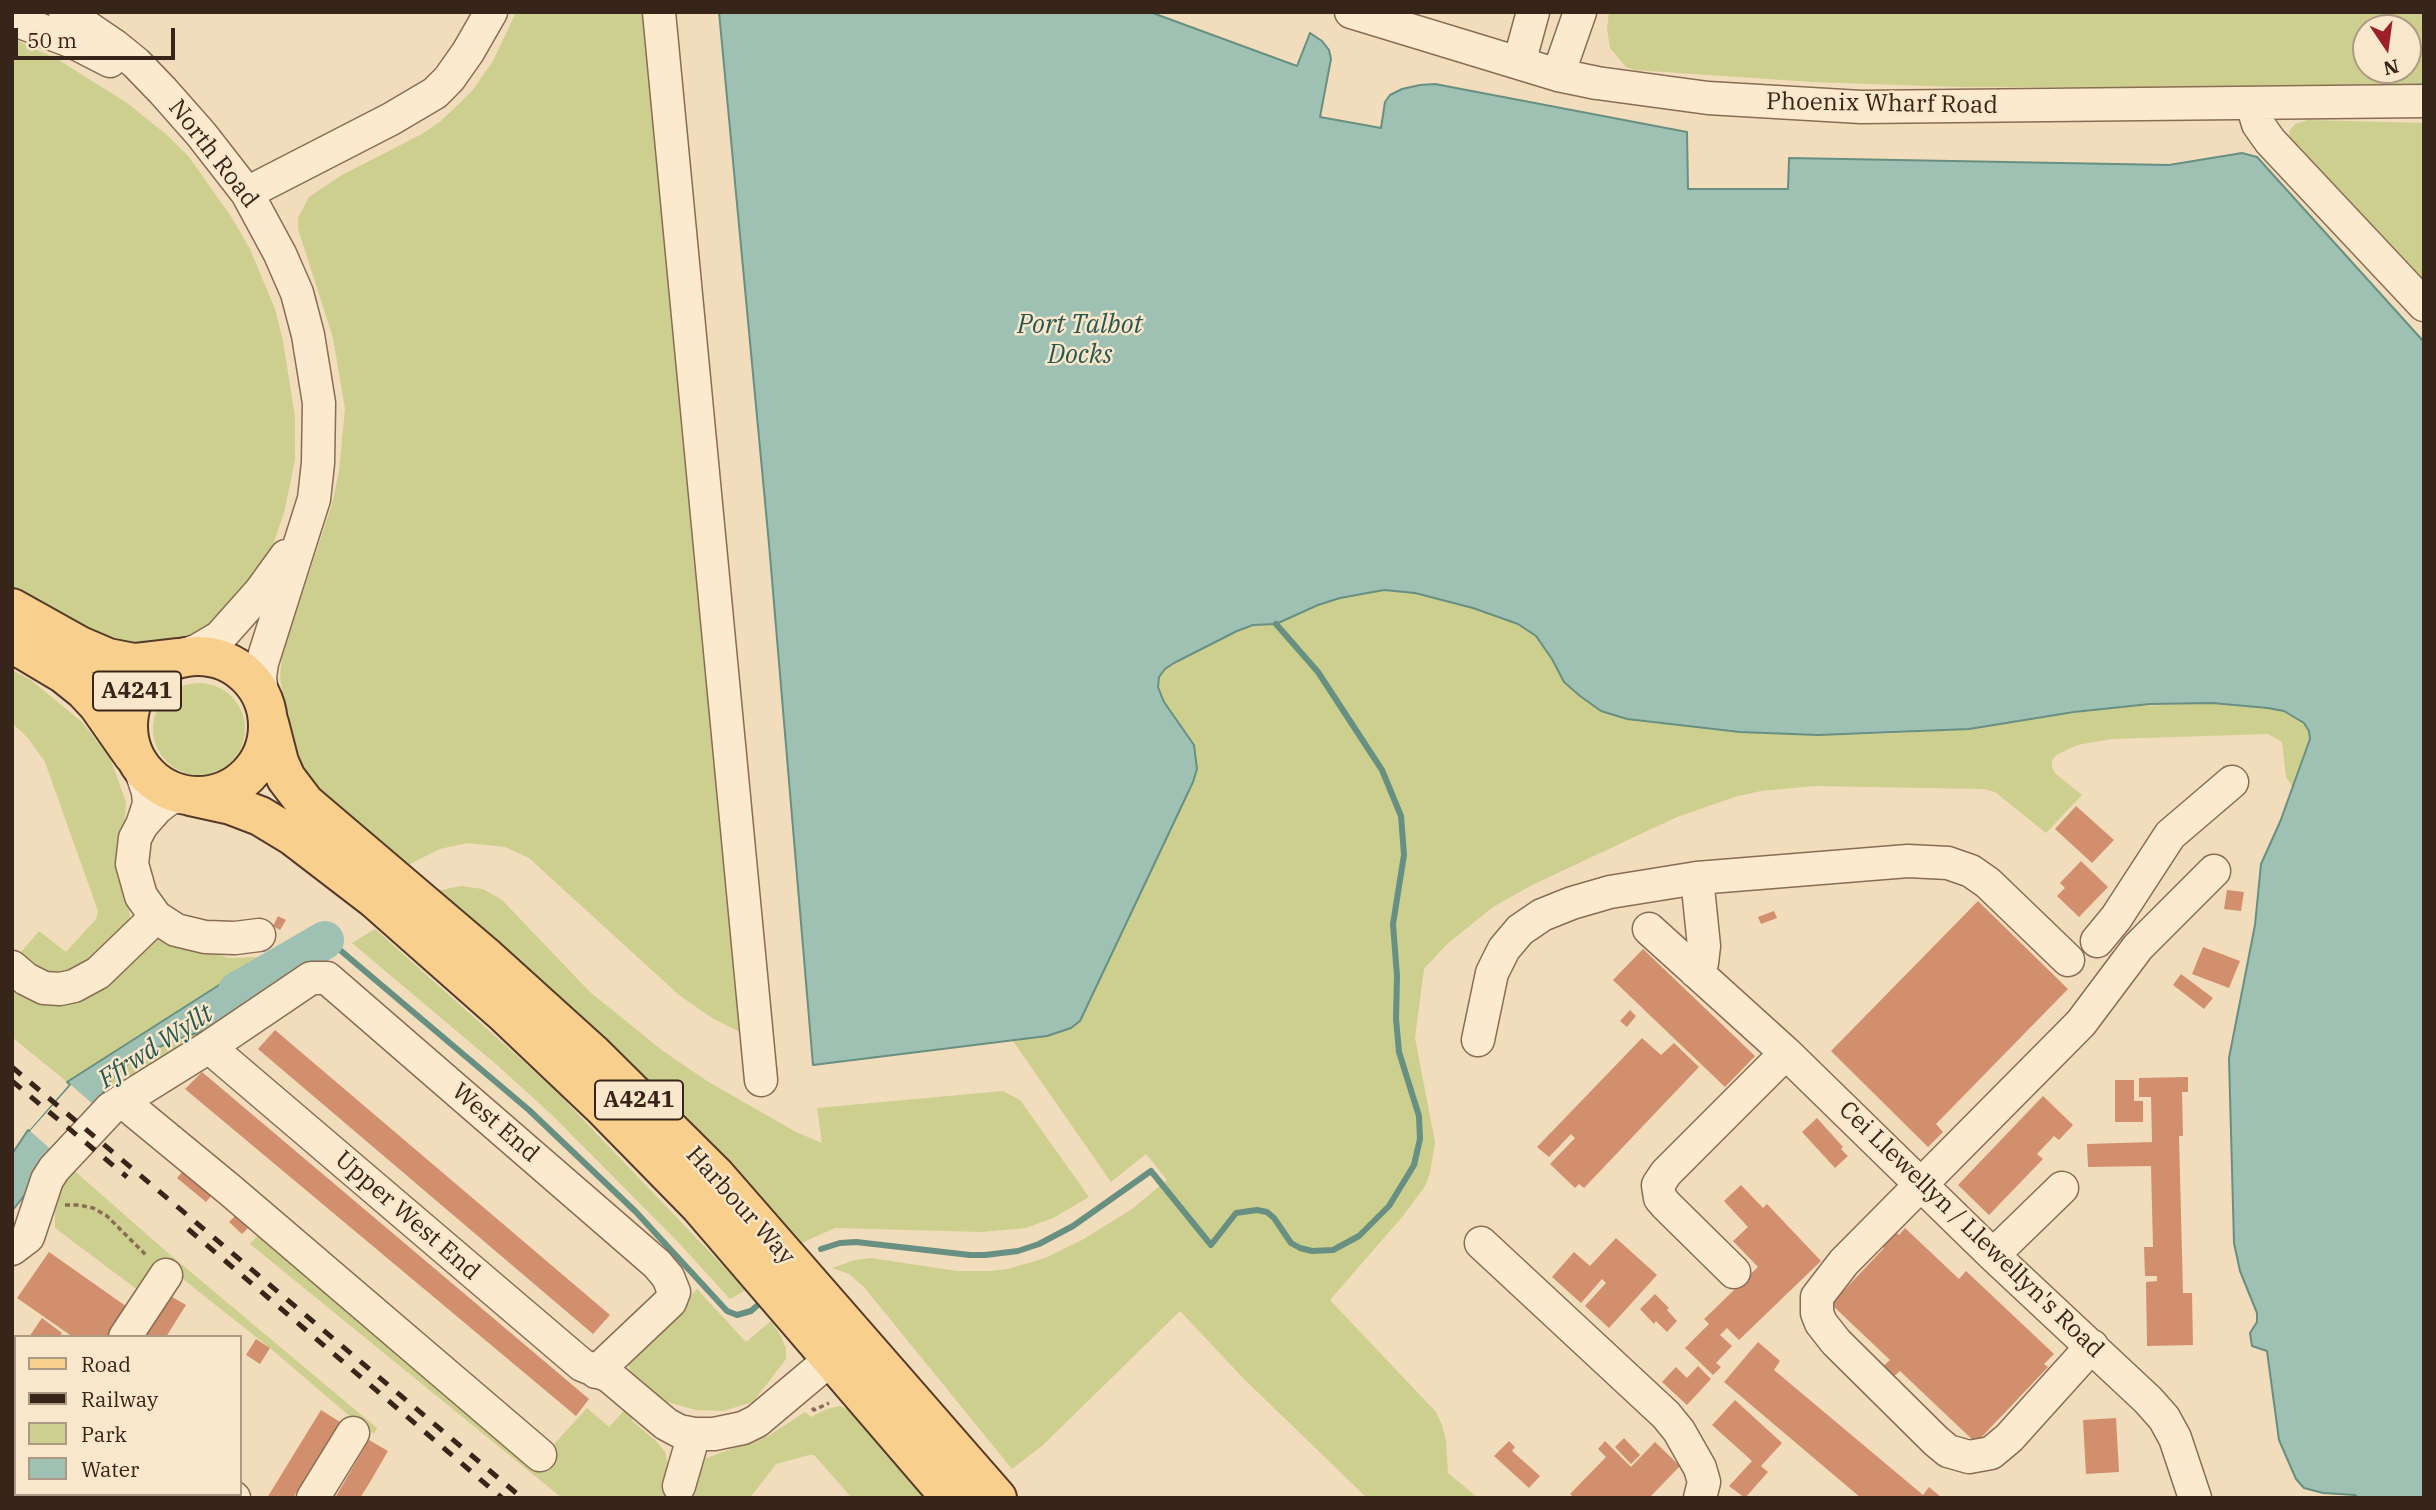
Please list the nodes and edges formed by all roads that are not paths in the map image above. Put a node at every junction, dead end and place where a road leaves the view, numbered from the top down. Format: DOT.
graph roads {
  1 [pos="65,12"];
  2 [pos="466,12"];
  3 [pos="491,12"];
  4 [pos="659,12"];
  5 [pos="1351,12"];
  6 [pos="1534,12"];
  7 [pos="1580,12"];
  8 [pos="12,19"];
  9 [pos="1518,63"];
  10 [pos="1558,75"];
  11 [pos="163,91"];
  12 [pos="2424,101"];
  13 [pos="2252,104"];
  14 [pos="391,119"];
  15 [pos="247,192"];
  16 [pos="2424,305"];
  17 [pos="306,524"];
  18 [pos="12,608"];
  19 [pos="12,643"];
  20 [pos="177,658"];
  21 [pos="266,709"];
  22 [pos="138,762"];
  23 [pos="2232,782"];
  24 [pos="188,796"];
  25 [pos="142,825"];
  26 [pos="2214,871"];
  27 [pos="1697,878"];
  28 [pos="156,917"];
  29 [pos="1649,929"];
  30 [pos="260,935"];
  31 [pos="2068,960"];
  32 [pos="2122,966"];
  33 [pos="12,967"];
  34 [pos="1704,979"];
  35 [pos="1478,1040"];
  36 [pos="209,1047"];
  37 [pos="1786,1053"];
  38 [pos="761,1080"];
  39 [pos="121,1101"];
  40 [pos="1920,1184"];
  41 [pos="2062,1188"];
  42 [pos="1480,1243"];
  43 [pos="12,1249"];
  44 [pos="1993,1255"];
  45 [pos="1734,1272"];
  46 [pos="166,1275"];
  47 [pos="126,1335"];
  48 [pos="2092,1346"];
  49 [pos="832,1358"];
  50 [pos="603,1374"];
  51 [pos="353,1433"];
  52 [pos="694,1434"];
  53 [pos="540,1455"];
  54 [pos="679,1486"];
  55 [pos="313,1498"];
  56 [pos="951,1498"];
  57 [pos="997,1498"];
  58 [pos="1700,1498"];
  59 [pos="2195,1498"];
  1 -- 11 [label="street, North Road"];
  2 -- 14 [label="street"];
  3 -- 14 [label="street"];
  4 -- 38 [label="street"];
  5 -- 9 [label="street, Phoenix Wharf Road"];
  6 -- 9 [label="street"];
  7 -- 10 [label="street"];
  8 -- 11 [label="street"];
  9 -- 10 [label="street, Phoenix Wharf Road"];
  10 -- 13 [label="street, Phoenix Wharf Road"];
  11 -- 15 [label="street, North Road"];
  12 -- 13 [label="street, Phoenix Wharf Road"];
  13 -- 16 [label="street"];
  14 -- 15 [label="street"];
  15 -- 17 [label="street, North Road"];
  17 -- 20 [label="street"];
  17 -- 21 [label="street, North Road"];
  18 -- 20 [label="main road, A4241"];
  19 -- 22 [label="main road, A4241"];
  20 -- 21 [label="main road, A4241"];
  20 -- 22 [label="main road, A4241"];
  21 -- 24 [label="main road"];
  21 -- 57 [label="main road, Harbour Way / A4241"];
  22 -- 24 [label="main road, A4241"];
  22 -- 25 [label="street"];
  23 -- 32 [label="street"];
  24 -- 25 [label="street"];
  24 -- 49 [label="main road, Harbour Way / A4241"];
  25 -- 28 [label="street"];
  26 -- 32 [label="street"];
  27 -- 31 [label="street"];
  27 -- 34 [label="street"];
  27 -- 35 [label="street"];
  28 -- 30 [label="street"];
  28 -- 33 [label="street"];
  29 -- 34 [label="street, Cei Llewellyn / Llewellyn's Road"];
  32 -- 40 [label="street"];
  34 -- 37 [label="street, Cei Llewellyn / Llewellyn's Road"];
  36 -- 39 [label="street, West End"];
  36 -- 50 [label="street, Upper West End"];
  36 -- 50 [label="street, West End"];
  37 -- 40 [label="street, Cei Llewellyn / Llewellyn's Road"];
  37 -- 45 [label="street"];
  39 -- 43 [label="street, West End"];
  39 -- 53 [label="street"];
  40 -- 44 [label="street, Cei Llewellyn / Llewellyn's Road"];
  40 -- 48 [label="street"];
  41 -- 44 [label="street"];
  42 -- 58 [label="street"];
  44 -- 48 [label="street, Cei Llewellyn / Llewellyn's Road"];
  46 -- 47 [label="street"];
  48 -- 59 [label="street, Cei Llewellyn / Llewellyn's Road"];
  49 -- 52 [label="street"];
  49 -- 56 [label="main road, Harbour Way / A4241"];
  50 -- 52 [label="street, Upper West End"];
  51 -- 55 [label="street"];
  52 -- 54 [label="street"];
}
